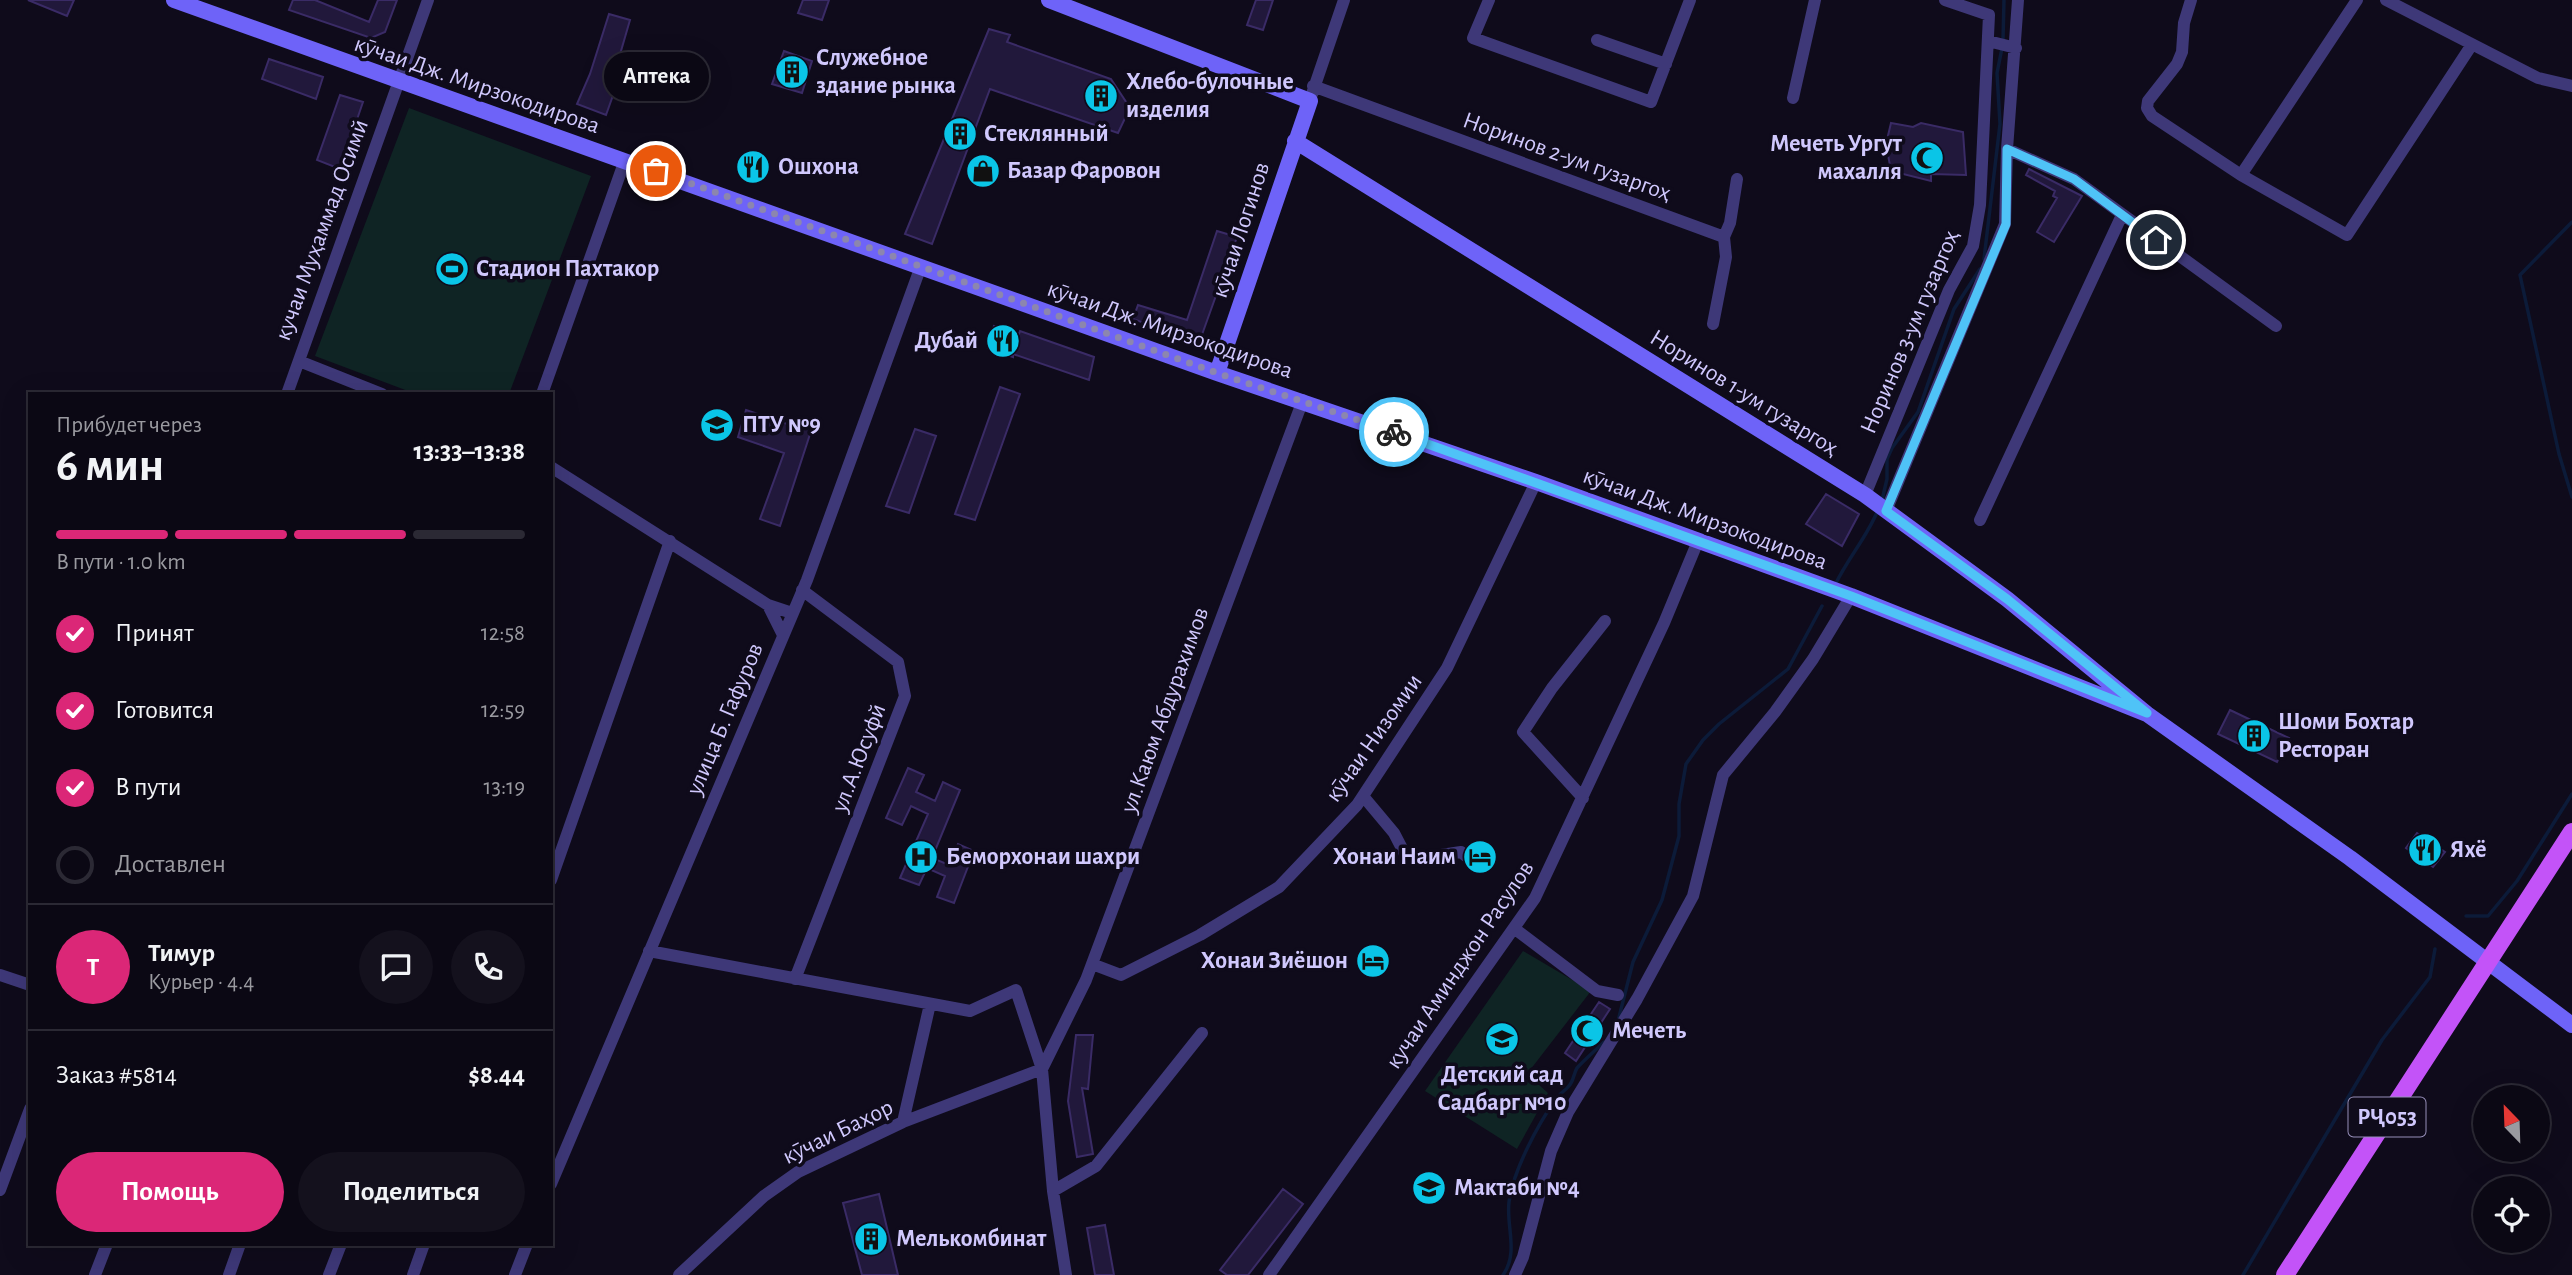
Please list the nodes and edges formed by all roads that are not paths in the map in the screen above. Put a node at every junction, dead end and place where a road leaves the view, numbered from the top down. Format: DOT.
graph roads {
  1 [pos="174,0"];
  2 [pos="428,0"];
  3 [pos="1049,0"];
  4 [pos="1345,0"];
  5 [pos="1489,0"];
  6 [pos="1690,0"];
  7 [pos="1815,0"];
  8 [pos="1945,0"];
  9 [pos="2018,0"];
  10 [pos="2191,0"];
  11 [pos="2357,0"];
  12 [pos="2386,0"];
  13 [pos="1597,40"];
  14 [pos="1988,41"];
  15 [pos="2471,46"];
  16 [pos="2017,48"];
  17 [pos="1665,64"];
  18 [pos="398,82"];
  19 [pos="2572,86"];
  20 [pos="1312,94"];
  21 [pos="1793,98"];
  22 [pos="1295,141"];
  23 [pos="2007,149"];
  24 [pos="625,160"];
  25 [pos="2241,175"];
  26 [pos="1737,179"];
  27 [pos="2122,215"];
  28 [pos="1724,237"];
  29 [pos="921,265"];
  30 [pos="1713,324"];
  31 [pos="2276,326"];
  32 [pos="299,361"];
  33 [pos="1217,373"];
  34 [pos="288,392"];
  35 [pos="377,392"];
  36 [pos="543,392"];
  37 [pos="1303,400"];
  38 [pos="553,468"];
  39 [pos="1536,482"];
  40 [pos="1877,504"];
  41 [pos="1980,520"];
  42 [pos="670,541"];
  43 [pos="1698,541"];
  44 [pos="802,590"];
  45 [pos="1851,596"];
  46 [pos="768,604"];
  47 [pos="792,613"];
  48 [pos="1605,621"];
  49 [pos="783,635"];
  50 [pos="2147,713"];
  51 [pos="1363,796"];
  52 [pos="1583,798"];
  53 [pos="2572,832"];
  54 [pos="1466,856"];
  55 [pos="553,874"];
  56 [pos="1514,929"];
  57 [pos="649,951"];
  58 [pos="2488,960"];
  59 [pos="1092,964"];
  60 [pos="0,975"];
  61 [pos="796,979"];
  62 [pos="28,984"];
  63 [pos="1618,995"];
  64 [pos="930,1004"];
  65 [pos="2572,1025"];
  66 [pos="1202,1033"];
  67 [pos="1042,1069"];
  68 [pos="28,1114"];
  69 [pos="903,1122"];
  70 [pos="553,1179"];
  71 [pos="0,1190"];
  72 [pos="1053,1191"];
  73 [pos="106,1246"];
  74 [pos="239,1246"];
  75 [pos="340,1246"];
  76 [pos="423,1246"];
  77 [pos="526,1246"];
  78 [pos="95,1275"];
  79 [pos="229,1275"];
  80 [pos="329,1275"];
  81 [pos="413,1275"];
  82 [pos="515,1275"];
  83 [pos="679,1275"];
  84 [pos="1066,1275"];
  85 [pos="1269,1275"];
  86 [pos="1516,1275"];
  87 [pos="2285,1275"];
  1 -- 18 [label="street, кӯчаи Дж. Мирзокодирова"];
  2 -- 18 [label="street, кучаи Муҳаммад Осимй"];
  3 -- 20 [label="street"];
  4 -- 20 [label="street"];
  5 -- 17 [label="street"];
  6 -- 17 [label="street"];
  7 -- 21 [label="street"];
  8 -- 14 [label="street, Норинов 3-ум гузаргоҳ"];
  9 -- 16 [label="street"];
  10 -- 25 [label="street"];
  11 -- 25 [label="street"];
  12 -- 15 [label="street"];
  13 -- 17 [label="street"];
  14 -- 16 [label="street"];
  14 -- 40 [label="street, Норинов 3-ум гузаргоҳ"];
  15 -- 19 [label="street"];
  15 -- 25 [label="street"];
  16 -- 23 [label="street"];
  18 -- 24 [label="street, кӯчаи Дж. Мирзокодирова"];
  18 -- 32 [label="street, кучаи Муҳаммад Осимй"];
  20 -- 22 [label="street, кӯчаи Логинов"];
  20 -- 28 [label="street, Норинов 2-ум гузаргоҳ"];
  22 -- 33 [label="street, кӯчаи Логинов"];
  22 -- 40 [label="street, Норинов 1-ум гузаргоҳ"];
  23 -- 27 [label="street"];
  23 -- 40 [label="street"];
  24 -- 29 [label="street, кӯчаи Дж. Мирзокодирова"];
  24 -- 36 [label="street"];
  26 -- 28 [label="street"];
  27 -- 31 [label="street"];
  27 -- 41 [label="street"];
  28 -- 30 [label="street"];
  29 -- 33 [label="street, кӯчаи Дж. Мирзокодирова"];
  29 -- 44 [label="street, улица Б. Гафуров"];
  32 -- 34 [label="street, кучаи Муҳаммад Осимй"];
  32 -- 35 [label="street"];
  33 -- 37 [label="street, кӯчаи Дж. Мирзокодирова"];
  37 -- 39 [label="street, кӯчаи Дж. Мирзокодирова"];
  37 -- 59 [label="street, ул.Каюм Абдурахимов"];
  38 -- 42 [label="street"];
  39 -- 43 [label="street, кӯчаи Дж. Мирзокодирова"];
  39 -- 51 [label="street, кӯчаи Низомии"];
  40 -- 50 [label="street, Норинов 1-ум гузаргоҳ"];
  42 -- 46 [label="street"];
  42 -- 55 [label="street"];
  43 -- 45 [label="street, кӯчаи Дж. Мирзокодирова"];
  43 -- 52 [label="street, кучаи Аминджон Расулов"];
  44 -- 47 [label="street, улица Б. Гафуров"];
  44 -- 61 [label="street, ул.А.Юсуфй"];
  45 -- 50 [label="street, кӯчаи Дж. Мирзокодирова"];
  45 -- 86 [label="street"];
  46 -- 47 [label="street"];
  46 -- 49 [label="street"];
  47 -- 49 [label="street, улица Б. Гафуров"];
  48 -- 52 [label="street"];
  49 -- 57 [label="street, улица Б. Гафуров"];
  50 -- 58 [label="street"];
  51 -- 54 [label="street"];
  51 -- 59 [label="street, кӯчаи Низомии"];
  52 -- 56 [label="street, кучаи Аминджон Расулов"];
  53 -- 58 [label="main road, РҶ053"];
  56 -- 63 [label="street"];
  56 -- 85 [label="street, кучаи Аминджон Расулов"];
  57 -- 61 [label="street"];
  57 -- 70 [label="street, улица Б. Гафуров"];
  58 -- 65 [label="street"];
  58 -- 87 [label="main road, РҶ053"];
  59 -- 67 [label="street, ул.Каюм Абдурахимов"];
  60 -- 62 [label="street"];
  61 -- 64 [label="street"];
  64 -- 67 [label="street"];
  64 -- 69 [label="street"];
  66 -- 72 [label="street"];
  67 -- 69 [label="street, кӯчаи Баҳор"];
  67 -- 72 [label="street"];
  68 -- 71 [label="street"];
  69 -- 83 [label="street, кӯчаи Баҳор"];
  72 -- 84 [label="street"];
  73 -- 78 [label="street"];
  74 -- 79 [label="street"];
  75 -- 80 [label="street"];
  76 -- 81 [label="street"];
  77 -- 82 [label="street"];
}
